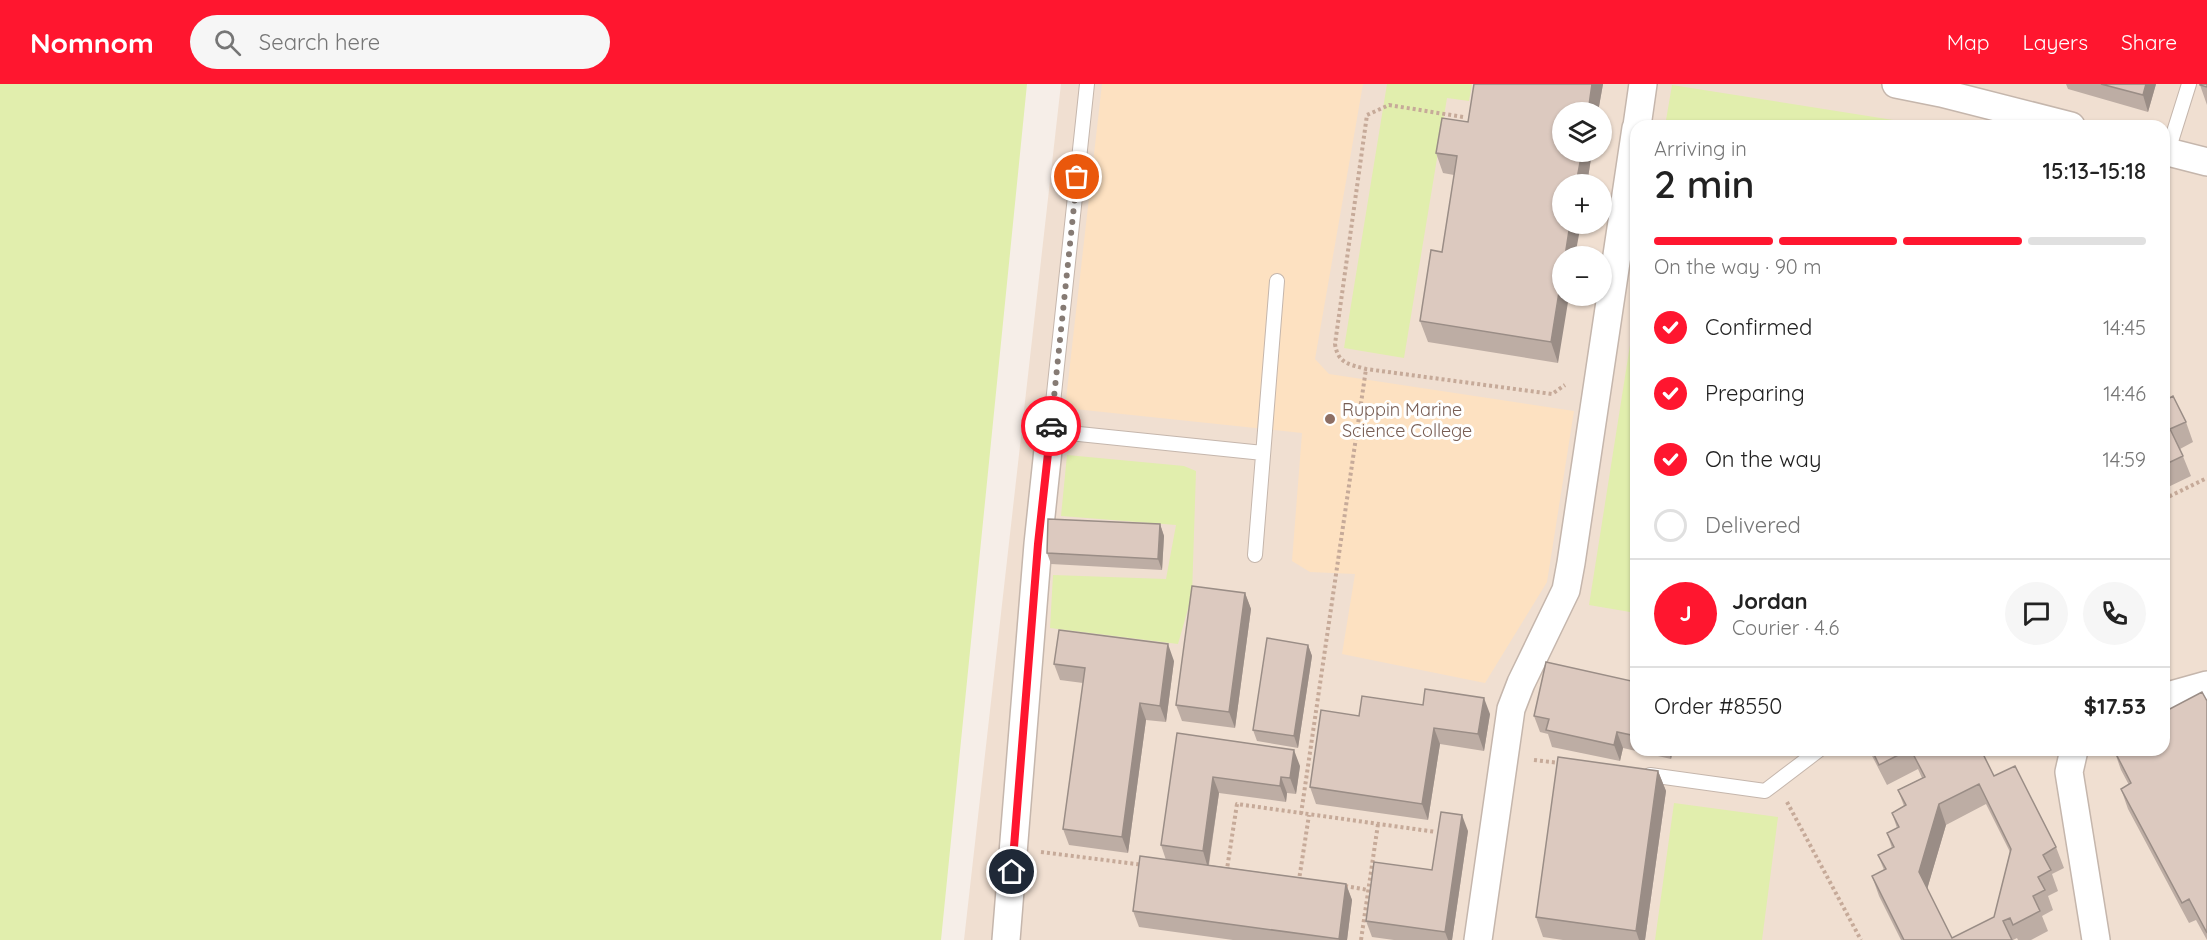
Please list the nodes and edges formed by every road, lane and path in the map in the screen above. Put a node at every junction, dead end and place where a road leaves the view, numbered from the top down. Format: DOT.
graph roads {
  1 [pos="1087,84"];
  2 [pos="1643,84"];
  3 [pos="1896,84"];
  4 [pos="2189,84"];
  5 [pos="1463,117"];
  6 [pos="1638,120"];
  7 [pos="2047,120"];
  8 [pos="2170,139"];
  9 [pos="2170,152"];
  10 [pos="2207,162"];
  11 [pos="1630,173"];
  12 [pos="1277,281"];
  13 [pos="1366,369"];
  14 [pos="1567,375"];
  15 [pos="1050,431"];
  16 [pos="1263,453"];
  17 [pos="2207,478"];
  18 [pos="2170,496"];
  19 [pos="1255,555"];
  20 [pos="2207,685"];
  21 [pos="2170,695"];
  22 [pos="1811,756"];
  23 [pos="2073,756"];
  24 [pos="1504,757"];
  25 [pos="1571,765"];
  26 [pos="1650,774"];
  27 [pos="1777,783"];
  28 [pos="1301,814"];
  29 [pos="1309,815"];
  30 [pos="1378,824"];
  31 [pos="1436,832"];
  32 [pos="1014,849"];
  33 [pos="1150,866"];
  34 [pos="1227,869"];
  35 [pos="1237,871"];
  36 [pos="1219,875"];
  37 [pos="1289,878"];
  38 [pos="1334,885"];
  39 [pos="1368,890"];
  40 [pos="1006,940"];
  41 [pos="1361,940"];
  42 [pos="1478,940"];
  43 [pos="1861,940"];
  44 [pos="2096,940"];
  1 -- 15 [label="lane"];
  2 -- 6 [label="street"];
  3 -- 7 [label="street"];
  4 -- 8 [label="lane"];
  5 -- 13 [label="path"];
  9 -- 10 [label="street"];
  11 -- 24 [label="street"];
  12 -- 16 [label="lane"];
  13 -- 14 [label="path"];
  13 -- 28 [label="path"];
  15 -- 16 [label="lane"];
  15 -- 32 [label="street"];
  16 -- 19 [label="lane"];
  17 -- 18 [label="path"];
  20 -- 21 [label="street"];
  22 -- 27 [label="lane"];
  23 -- 44 [label="street"];
  24 -- 25 [label="path"];
  24 -- 42 [label="street"];
  26 -- 27 [label="lane"];
  27 -- 43 [label="path"];
  28 -- 29 [label="path"];
  28 -- 34 [label="path"];
  29 -- 30 [label="path"];
  29 -- 37 [label="path"];
  30 -- 31 [label="path"];
  30 -- 39 [label="path"];
  32 -- 33 [label="path"];
  32 -- 40 [label="street"];
  34 -- 35 [label="path"];
  34 -- 36 [label="path"];
  38 -- 39 [label="path"];
  39 -- 41 [label="path"];
}
